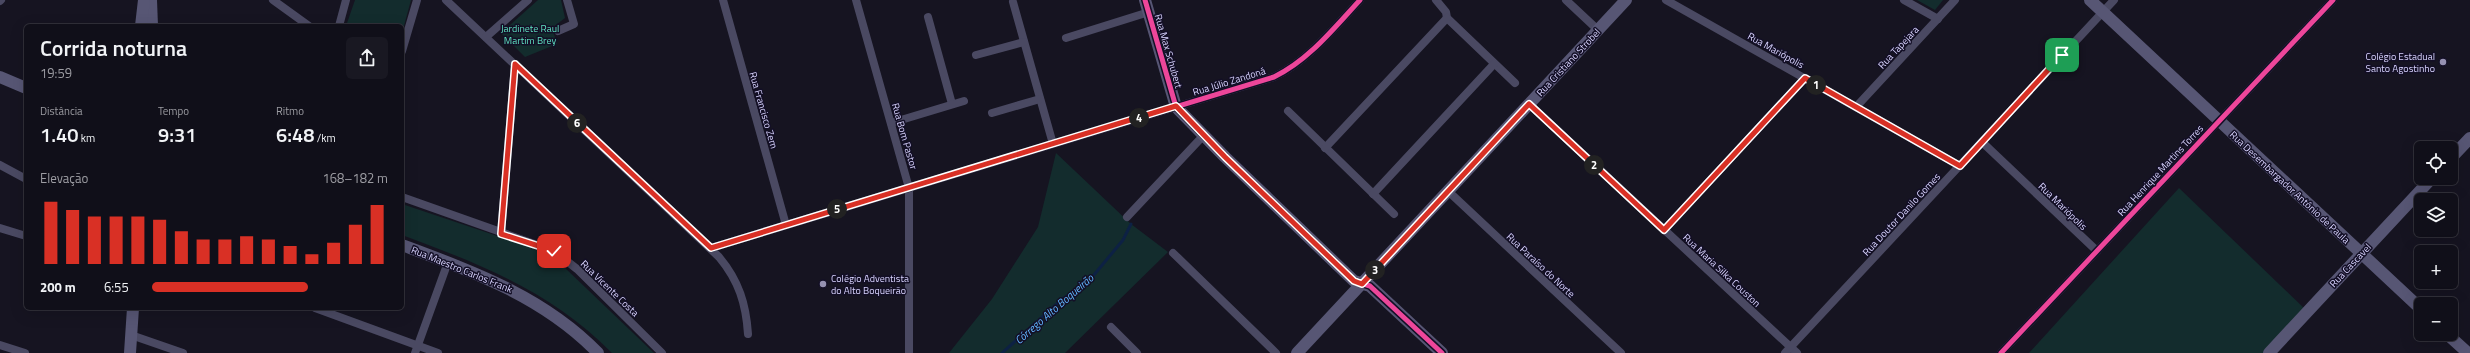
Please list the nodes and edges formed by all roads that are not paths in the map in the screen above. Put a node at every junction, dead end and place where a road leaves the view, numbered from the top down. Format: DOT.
graph roads {
  1 [pos="144,0"];
  2 [pos="152,0"];
  3 [pos="273,0"];
  4 [pos="346,0"];
  5 [pos="417,0"];
  6 [pos="446,0"];
  7 [pos="528,0"];
  8 [pos="568,0"];
  9 [pos="723,0"];
  10 [pos="856,0"];
  11 [pos="1145,0"];
  12 [pos="1360,0"];
  13 [pos="1436,0"];
  14 [pos="1566,0"];
  15 [pos="1626,0"];
  16 [pos="1666,0"];
  17 [pos="1904,0"];
  18 [pos="1955,0"];
  19 [pos="2090,0"];
  20 [pos="2114,0"];
  21 [pos="2333,0"];
  22 [pos="1013,2"];
  23 [pos="1149,12"];
  24 [pos="2103,12"];
  25 [pos="928,17"];
  26 [pos="1446,18"];
  27 [pos="1938,19"];
  28 [pos="141,24"];
  29 [pos="152,24"];
  30 [pos="306,24"];
  31 [pos="340,24"];
  32 [pos="1598,30"];
  33 [pos="558,31"];
  34 [pos="486,37"];
  35 [pos="1066,38"];
  36 [pos="1024,42"];
  37 [pos="404,44"];
  38 [pos="976,55"];
  39 [pos="515,64"];
  40 [pos="1494,64"];
  41 [pos="2,78"];
  42 [pos="1805,78"];
  43 [pos="24,82"];
  44 [pos="1515,83"];
  45 [pos="24,87"];
  46 [pos="1040,99"];
  47 [pos="964,101"];
  48 [pos="952,104"];
  49 [pos="1529,104"];
  50 [pos="1176,106"];
  51 [pos="1856,107"];
  52 [pos="1288,111"];
  53 [pos="992,113"];
  54 [pos="2219,121"];
  55 [pos="891,123"];
  56 [pos="1203,136"];
  57 [pos="2470,138"];
  58 [pos="1982,142"];
  59 [pos="1053,144"];
  60 [pos="1325,148"];
  61 [pos="2458,151"];
  62 [pos="0,164"];
  63 [pos="1960,166"];
  64 [pos="24,178"];
  65 [pos="2425,185"];
  66 [pos="909,188"];
  67 [pos="1448,191"];
  68 [pos="1373,194"];
  69 [pos="404,198"];
  70 [pos="1394,214"];
  71 [pos="1126,217"];
  72 [pos="786,225"];
  73 [pos="0,228"];
  74 [pos="1664,230"];
  75 [pos="501,234"];
  76 [pos="24,235"];
  77 [pos="404,246"];
  78 [pos="711,248"];
  79 [pos="2097,251"];
  80 [pos="1173,253"];
  81 [pos="2361,254"];
  82 [pos="448,262"];
  83 [pos="1362,284"];
  84 [pos="2414,303"];
  85 [pos="133,310"];
  86 [pos="320,310"];
  87 [pos="1111,327"];
  88 [pos="748,334"];
  89 [pos="131,335"];
  90 [pos="2455,341"];
  91 [pos="0,345"];
  92 [pos="417,349"];
  93 [pos="1787,350"];
  94 [pos="25,353"];
  95 [pos="130,353"];
  96 [pos="183,353"];
  97 [pos="438,353"];
  98 [pos="598,353"];
  99 [pos="662,353"];
  100 [pos="909,353"];
  101 [pos="1137,353"];
  102 [pos="1276,353"];
  103 [pos="1297,353"];
  104 [pos="1442,353"];
  105 [pos="1622,353"];
  106 [pos="1797,353"];
  107 [pos="2001,353"];
  108 [pos="2269,353"];
  109 [pos="2468,353"];
  1 -- 28 [label="main road"];
  2 -- 29 [label="main road"];
  3 -- 30 [label="street"];
  4 -- 31 [label="street"];
  5 -- 37 [label="street"];
  6 -- 34 [label="street"];
  7 -- 34 [label="street"];
  8 -- 33 [label="street"];
  9 -- 72 [label="street, Rua Francisco Zem"];
  10 -- 55 [label="street, Rua Bom Pastor"];
  11 -- 23 [label="main road, Rua Max Schubert"];
  12 -- 50 [label="street, Rua Júlio Zandoná"];
  13 -- 26 [label="street"];
  14 -- 32 [label="street"];
  15 -- 32 [label="main road, Rua Cristiano Strobel"];
  16 -- 42 [label="street, Rua Mariópolis"];
  17 -- 27 [label="street"];
  18 -- 27 [label="street, Rua Tapejara"];
  19 -- 24 [label="main road, Rua Desembargador Antônio de Paula"];
  20 -- 24 [label="street, Rua Doutor Danilo Gomes"];
  21 -- 54 [label="street, Rua Henrique Martins Torres"];
  22 -- 36 [label="street"];
  23 -- 35 [label="street"];
  23 -- 50 [label="main road, Rua Max Schubert"];
  24 -- 54 [label="main road, Rua Desembargador Antônio de Paula"];
  24 -- 58 [label="street, Rua Doutor Danilo Gomes"];
  25 -- 48 [label="street"];
  26 -- 40 [label="street"];
  26 -- 60 [label="street"];
  27 -- 51 [label="street, Rua Tapejara"];
  32 -- 49 [label="main road, Rua Cristiano Strobel"];
  34 -- 39 [label="street"];
  36 -- 38 [label="street"];
  36 -- 46 [label="street"];
  39 -- 75 [label="street"];
  39 -- 78 [label="street"];
  40 -- 44 [label="street"];
  40 -- 68 [label="street"];
  41 -- 43 [label="main road"];
  41 -- 45 [label="main road"];
  42 -- 51 [label="street, Rua Mariópolis"];
  42 -- 74 [label="street"];
  46 -- 53 [label="street"];
  46 -- 59 [label="street"];
  47 -- 48 [label="street"];
  48 -- 55 [label="street"];
  49 -- 67 [label="main road, Rua Cristiano Strobel"];
  49 -- 74 [label="street, Rua Maria Silka Couston"];
  50 -- 56 [label="main road"];
  50 -- 59 [label="street, Rua Júlio Zandoná"];
  51 -- 63 [label="street, Rua Mariópolis"];
  52 -- 60 [label="street"];
  54 -- 79 [label="street, Rua Henrique Martins Torres"];
  54 -- 81 [label="main road, Rua Desembargador Antônio de Paula"];
  55 -- 66 [label="street, Rua Bom Pastor"];
  56 -- 71 [label="street"];
  56 -- 83 [label="main road"];
  57 -- 61 [label="main road"];
  58 -- 63 [label="street, Rua Doutor Danilo Gomes"];
  58 -- 79 [label="street, Rua Mariópolis"];
  59 -- 66 [label="street, Rua Júlio Zandoná"];
  60 -- 68 [label="street"];
  62 -- 64 [label="street"];
  63 -- 93 [label="street, Rua Doutor Danilo Gomes"];
  65 -- 81 [label="main road, Rua Cascavel"];
  66 -- 72 [label="street, Rua Júlio Zandoná"];
  66 -- 100 [label="street, Rua Bom Pastor"];
  67 -- 83 [label="main road, Rua Cristiano Strobel"];
  67 -- 105 [label="street, Rua Paraíso do Norte"];
  68 -- 70 [label="street"];
  69 -- 75 [label="street, Rua Vicente Costa"];
  72 -- 78 [label="street, Rua Júlio Zandoná"];
  73 -- 76 [label="street"];
  74 -- 93 [label="street, Rua Maria Silka Couston"];
  75 -- 99 [label="street, Rua Vicente Costa"];
  77 -- 82 [label="main road, Rua Maestro Carlos Frank"];
  78 -- 88 [label="street"];
  79 -- 107 [label="street, Rua Henrique Martins Torres"];
  80 -- 102 [label="street"];
  81 -- 84 [label="main road, Rua Desembargador Antônio de Paula"];
  81 -- 108 [label="main road, Rua Cascavel"];
  82 -- 92 [label="street"];
  82 -- 98 [label="main road, Rua Maestro Carlos Frank"];
  83 -- 103 [label="main road, Rua Cristiano Strobel"];
  83 -- 104 [label="main road"];
  85 -- 89 [label="main road"];
  86 -- 92 [label="street"];
  87 -- 101 [label="street"];
  89 -- 95 [label="main road"];
  89 -- 96 [label="street"];
  90 -- 109 [label="main road"];
  91 -- 94 [label="street"];
  92 -- 97 [label="street"];
  93 -- 106 [label="street, Rua Maria Silka Couston"];
}
